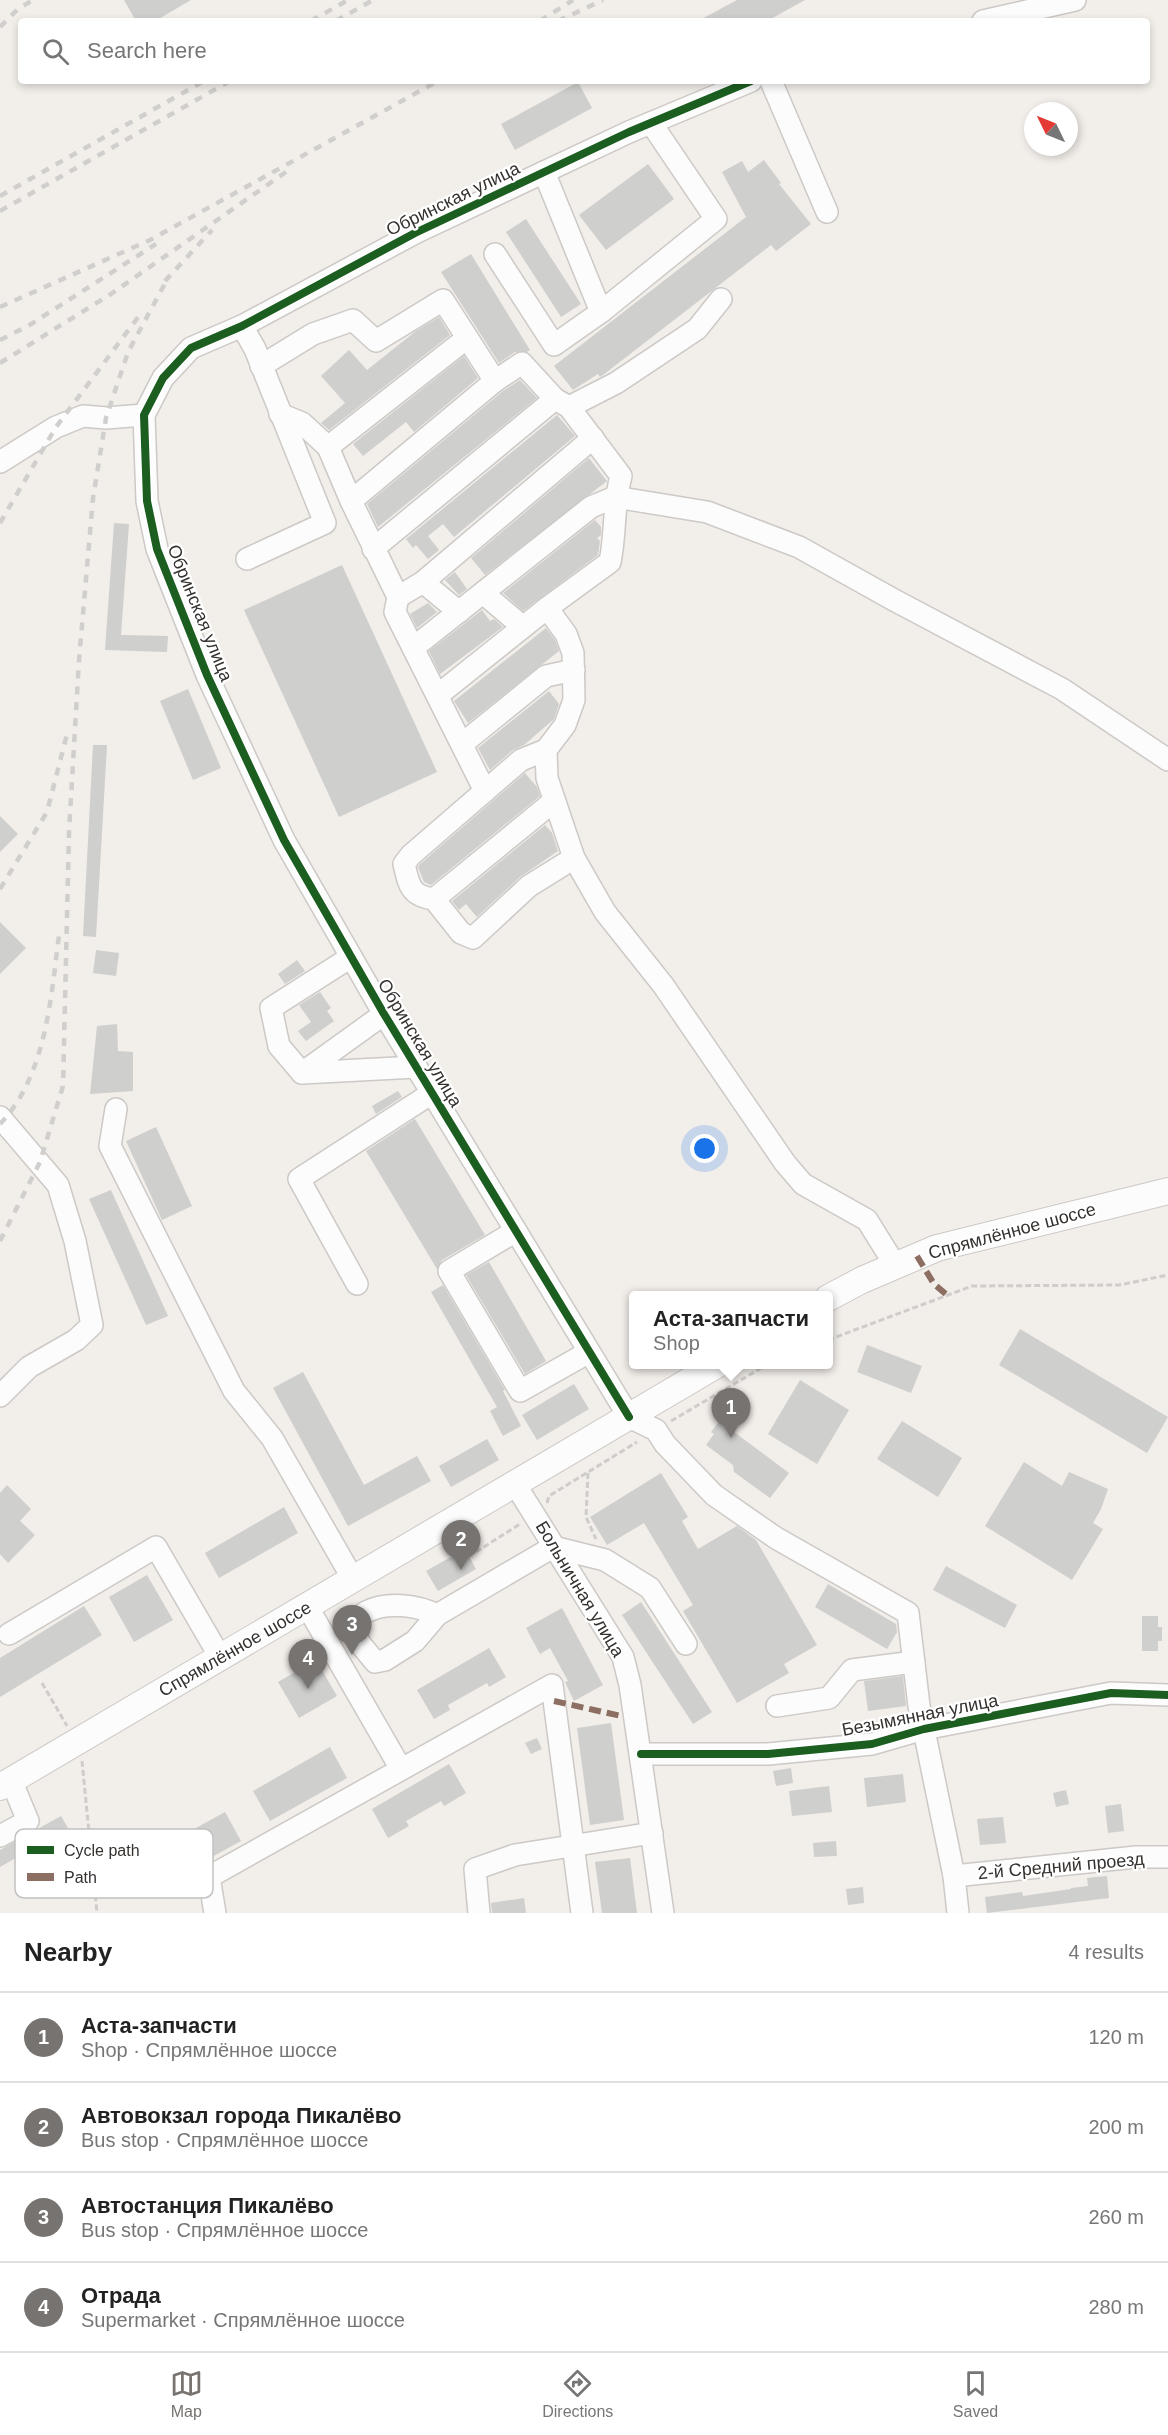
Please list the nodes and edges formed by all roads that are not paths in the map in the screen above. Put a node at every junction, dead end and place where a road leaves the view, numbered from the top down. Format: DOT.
graph roads {
  1 [pos="1075,0"];
  2 [pos="996,18"];
  3 [pos="744,84"];
  4 [pos="772,84"];
  5 [pos="651,123"];
  6 [pos="544,172"];
  7 [pos="826,212"];
  8 [pos="495,254"];
  9 [pos="721,299"];
  10 [pos="601,312"];
  11 [pos="243,326"];
  12 [pos="467,338"];
  13 [pos="261,366"];
  14 [pos="495,381"];
  15 [pos="562,403"];
  16 [pos="280,414"];
  17 [pos="144,415"];
  18 [pos="593,438"];
  19 [pos="328,447"];
  20 [pos="0,462"];
  21 [pos="615,497"];
  22 [pos="351,501"];
  23 [pos="373,549"];
  24 [pos="247,560"];
  25 [pos="423,582"];
  26 [pos="483,593"];
  27 [pos="398,597"];
  28 [pos="547,608"];
  29 [pos="459,612"];
  30 [pos="523,627"];
  31 [pos="413,648"];
  32 [pos="574,670"];
  33 [pos="438,695"];
  34 [pos="462,744"];
  35 [pos="546,750"];
  36 [pos="1168,760"];
  37 [pos="486,791"];
  38 [pos="554,801"];
  39 [pos="574,858"];
  40 [pos="434,899"];
  41 [pos="351,957"];
  42 [pos="384,1014"];
  43 [pos="416,1067"];
  44 [pos="302,1073"];
  45 [pos="432,1093"];
  46 [pos="117,1109"];
  47 [pos="0,1117"];
  48 [pos="1168,1191"];
  49 [pos="516,1231"];
  50 [pos="895,1265"];
  51 [pos="357,1284"];
  52 [pos="833,1296"];
  53 [pos="589,1352"];
  54 [pos="711,1369"];
  55 [pos="0,1396"];
  56 [pos="629,1417"];
  57 [pos="515,1484"];
  58 [pos="553,1547"];
  59 [pos="353,1579"];
  60 [pos="307,1606"];
  61 [pos="437,1616"];
  62 [pos="9,1634"];
  63 [pos="686,1644"];
  64 [pos="220,1657"];
  65 [pos="914,1662"];
  66 [pos="1168,1695"];
  67 [pos="777,1706"];
  68 [pos="924,1729"];
  69 [pos="641,1754"];
  70 [pos="401,1769"];
  71 [pos="6,1783"];
  72 [pos="652,1833"];
  73 [pos="0,1836"];
  74 [pos="572,1846"];
  75 [pos="1168,1857"];
  76 [pos="213,1876"];
  77 [pos="954,1876"];
  78 [pos="212,1898"];
  79 [pos="214,1913"];
  80 [pos="479,1913"];
  81 [pos="582,1913"];
  82 [pos="663,1913"];
  83 [pos="958,1913"];
  1 -- 2 [label="street"];
  3 -- 5 [label="street, Обринская улица"];
  4 -- 7 [label="street"];
  5 -- 6 [label="street, Обринская улица"];
  5 -- 10 [label="street"];
  6 -- 10 [label="street"];
  6 -- 11 [label="street, Обринская улица"];
  8 -- 10 [label="street"];
  9 -- 15 [label="street"];
  11 -- 13 [label="street"];
  11 -- 17 [label="street, Обринская улица"];
  12 -- 13 [label="street"];
  12 -- 14 [label="street"];
  12 -- 19 [label="street"];
  13 -- 16 [label="street"];
  14 -- 15 [label="street"];
  14 -- 22 [label="street"];
  15 -- 18 [label="street"];
  15 -- 23 [label="street"];
  16 -- 19 [label="street"];
  16 -- 24 [label="street"];
  17 -- 20 [label="street"];
  17 -- 41 [label="street, Обринская улица"];
  18 -- 21 [label="street"];
  18 -- 25 [label="street"];
  19 -- 22 [label="street"];
  21 -- 26 [label="street"];
  21 -- 28 [label="street"];
  21 -- 36 [label="street"];
  22 -- 23 [label="street"];
  23 -- 27 [label="street"];
  25 -- 27 [label="street"];
  25 -- 29 [label="street"];
  26 -- 29 [label="street"];
  26 -- 30 [label="street"];
  27 -- 31 [label="street"];
  28 -- 30 [label="street"];
  28 -- 32 [label="street"];
  29 -- 31 [label="street"];
  30 -- 33 [label="street"];
  31 -- 33 [label="street"];
  32 -- 34 [label="street"];
  32 -- 35 [label="street"];
  33 -- 34 [label="street"];
  34 -- 37 [label="street"];
  35 -- 37 [label="street"];
  35 -- 38 [label="street"];
  37 -- 40 [label="street"];
  38 -- 39 [label="street"];
  38 -- 40 [label="street"];
  39 -- 40 [label="street"];
  39 -- 50 [label="street"];
  41 -- 42 [label="street, Обринская улица"];
  41 -- 44 [label="street"];
  42 -- 43 [label="street, Обринская улица"];
  42 -- 44 [label="street"];
  43 -- 44 [label="street"];
  43 -- 45 [label="street, Обринская улица"];
  45 -- 49 [label="street, Обринская улица"];
  45 -- 51 [label="street"];
  46 -- 59 [label="street"];
  47 -- 55 [label="street"];
  48 -- 50 [label="main road, Спрямлённое шоссе"];
  49 -- 53 [label="street, Обринская улица"];
  49 -- 53 [label="street"];
  50 -- 52 [label="main road, Спрямлённое шоссе"];
  53 -- 56 [label="street, Обринская улица"];
  54 -- 56 [label="main road, Спрямлённое шоссе"];
  56 -- 57 [label="main road, Спрямлённое шоссе"];
  56 -- 65 [label="street"];
  57 -- 58 [label="street, Больничная улица"];
  57 -- 59 [label="main road, Спрямлённое шоссе"];
  58 -- 61 [label="street"];
  58 -- 63 [label="street"];
  58 -- 69 [label="street, Больничная улица"];
  59 -- 60 [label="main road, Спрямлённое шоссе"];
  60 -- 64 [label="main road, Спрямлённое шоссе"];
  60 -- 70 [label="street"];
  62 -- 64 [label="street"];
  64 -- 71 [label="main road, Спрямлённое шоссе"];
  65 -- 67 [label="street"];
  65 -- 68 [label="street"];
  66 -- 68 [label="street, Безымянная улица"];
  68 -- 69 [label="street, Безымянная улица"];
  68 -- 77 [label="street"];
  69 -- 72 [label="street, Больничная улица"];
  70 -- 74 [label="street"];
  70 -- 76 [label="street"];
  71 -- 73 [label="street"];
  72 -- 74 [label="street"];
  72 -- 82 [label="street, Больничная улица"];
  74 -- 80 [label="street"];
  74 -- 81 [label="street"];
  75 -- 77 [label="street, 2-й Средний проезд"];
  77 -- 83 [label="street"];
  78 -- 79 [label="street"];
}
